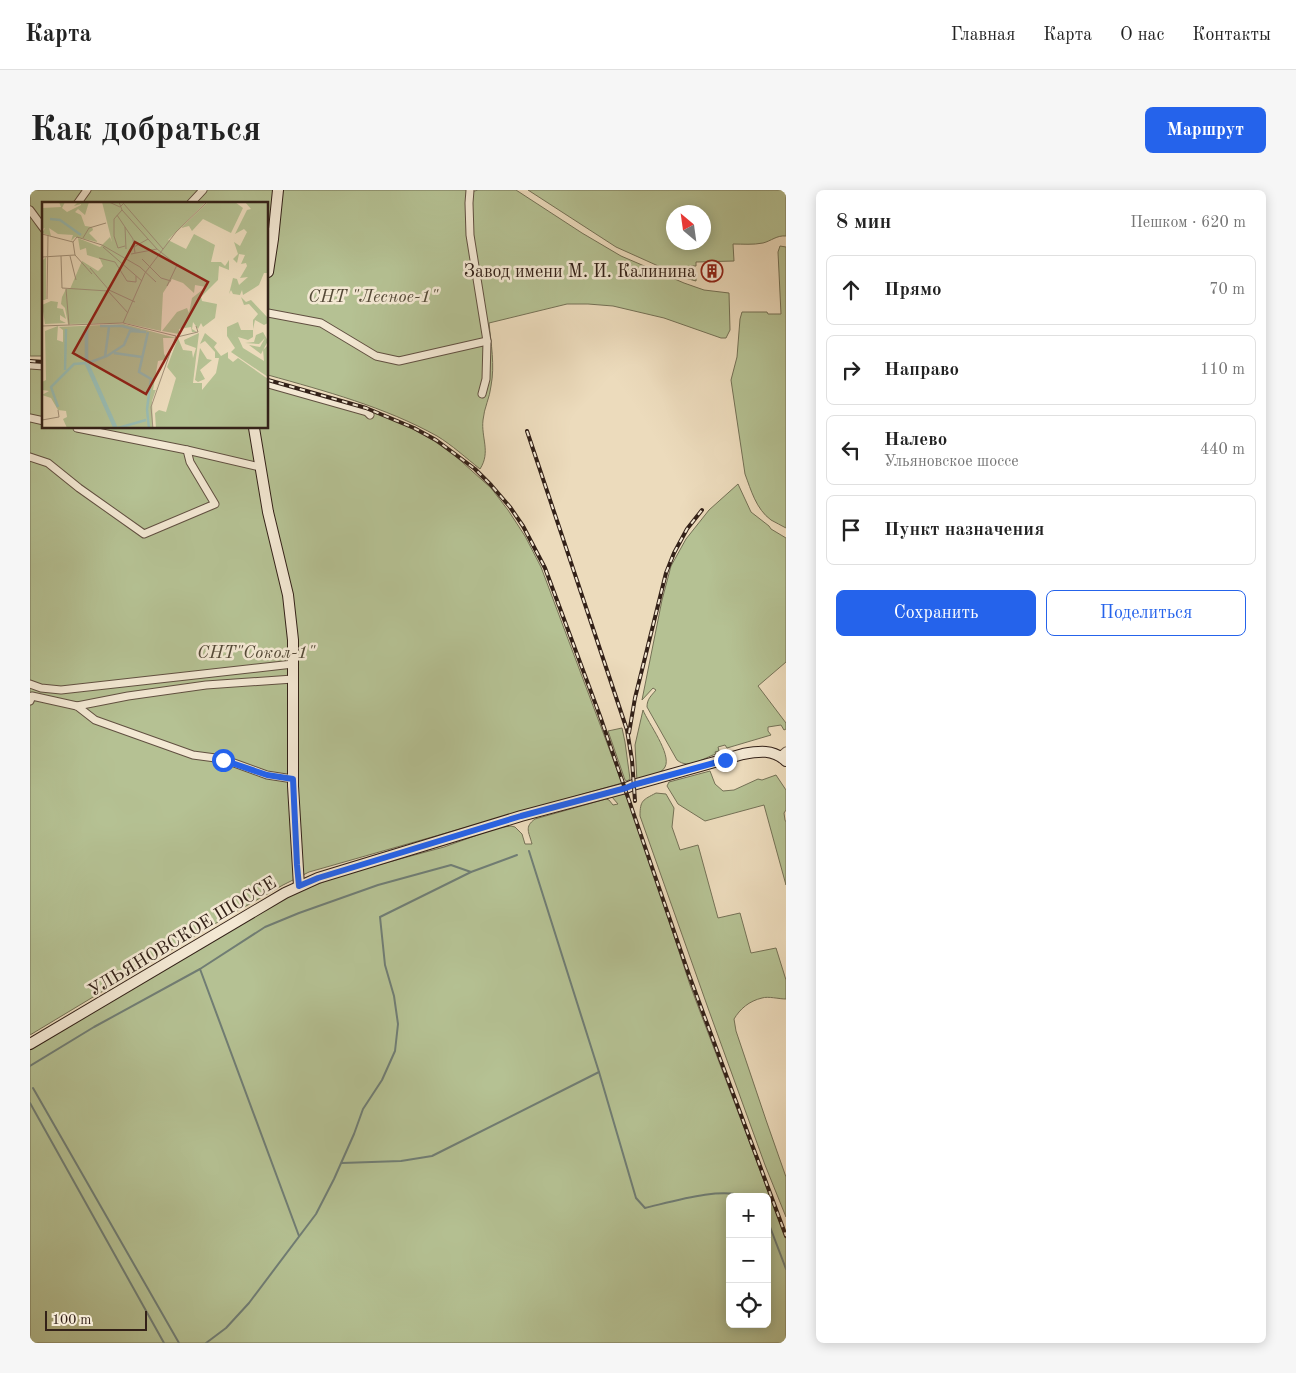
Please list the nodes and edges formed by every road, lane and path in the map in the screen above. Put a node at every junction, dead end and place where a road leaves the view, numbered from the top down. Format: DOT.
graph roads {
  1 [pos="87,190"];
  2 [pos="202,190"];
  3 [pos="278,190"];
  4 [pos="470,190"];
  5 [pos="78,202"];
  6 [pos="192,202"];
  7 [pos="30,210"];
  8 [pos="42,226"];
  9 [pos="269,265"];
  10 [pos="269,314"];
  11 [pos="487,341"];
  12 [pos="269,384"];
  13 [pos="482,394"];
  14 [pos="370,415"];
  15 [pos="82,429"];
  16 [pos="254,429"];
  17 [pos="187,450"];
  18 [pos="30,457"];
  19 [pos="260,467"];
  20 [pos="293,664"];
  21 [pos="293,679"];
  22 [pos="30,684"];
  23 [pos="31,699"];
  24 [pos="77,706"];
  25 [pos="784,756"];
  26 [pos="293,779"];
  27 [pos="299,886"];
  28 [pos="30,1044"];
  1 -- 5 [label="street"];
  2 -- 6 [label="street"];
  3 -- 9 [label="main road"];
  4 -- 11 [label="street"];
  7 -- 8 [label="street"];
  10 -- 11 [label="street"];
  11 -- 13 [label="street"];
  12 -- 14 [label="street"];
  15 -- 17 [label="street"];
  16 -- 19 [label="main road"];
  17 -- 18 [label="street"];
  17 -- 19 [label="street"];
  19 -- 20 [label="main road"];
  20 -- 21 [label="main road"];
  20 -- 22 [label="street"];
  21 -- 24 [label="street"];
  21 -- 26 [label="main road"];
  23 -- 24 [label="street"];
  24 -- 26 [label="street"];
  25 -- 27 [label="main road, УЛЬЯНОВСКОЕ ШОССЕ"];
  26 -- 27 [label="main road"];
  27 -- 28 [label="main road, УЛЬЯНОВСКОЕ ШОССЕ"];
}
